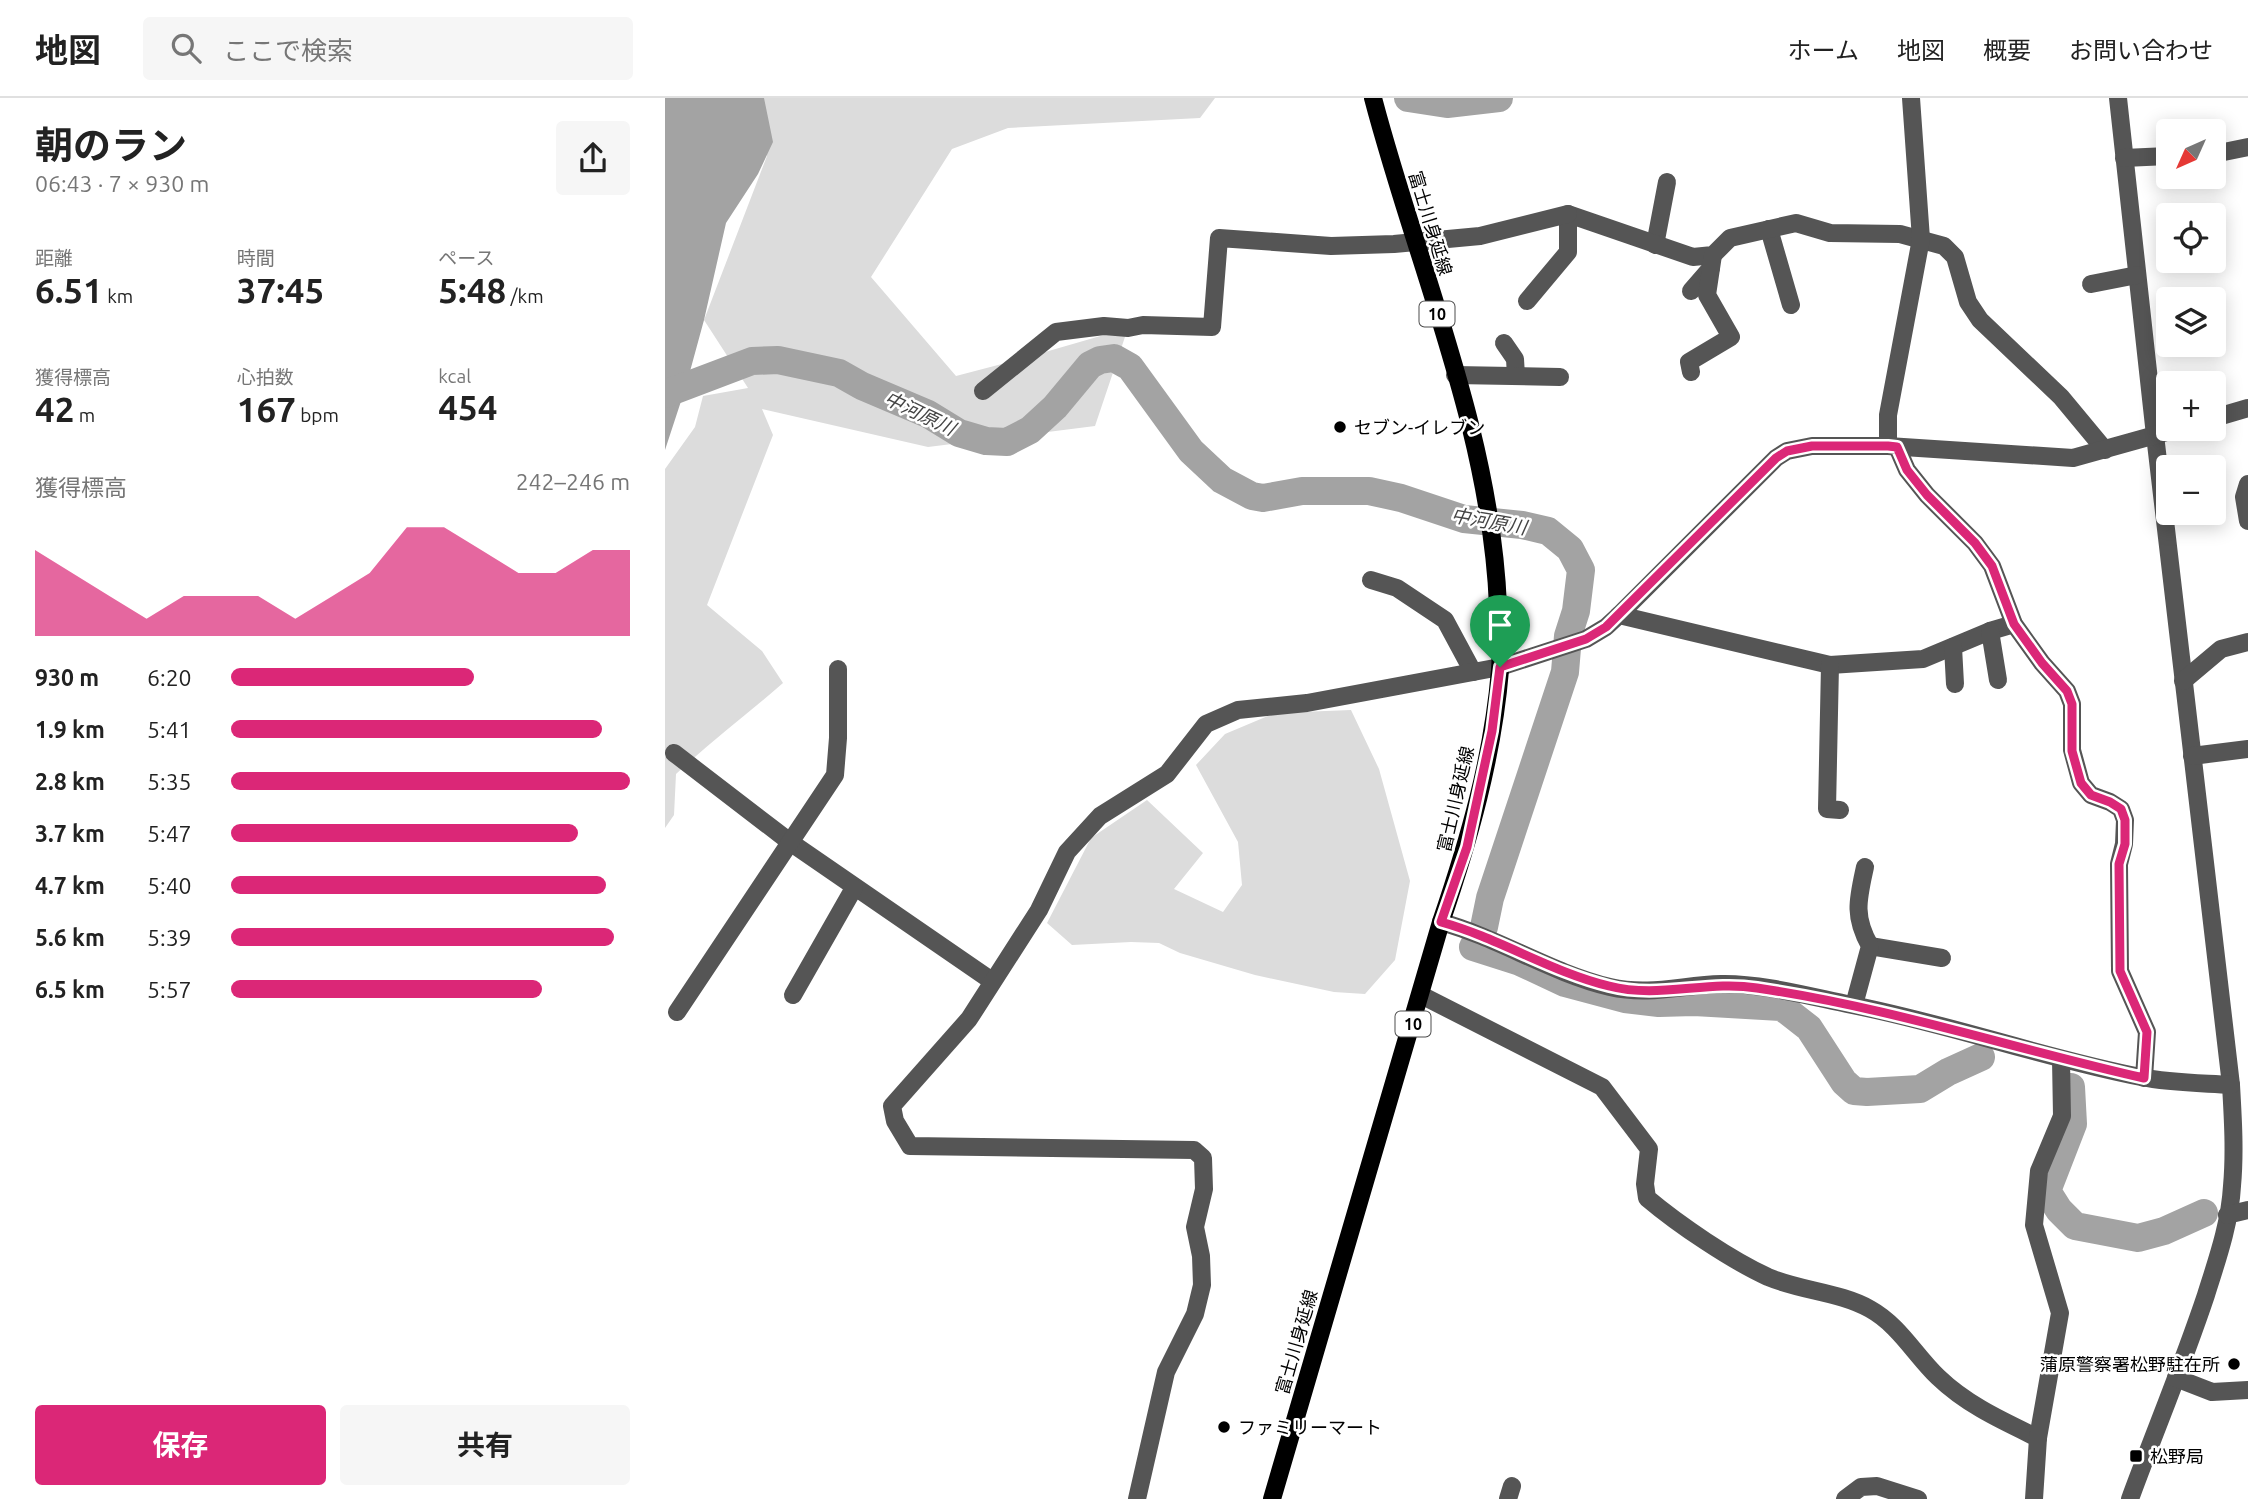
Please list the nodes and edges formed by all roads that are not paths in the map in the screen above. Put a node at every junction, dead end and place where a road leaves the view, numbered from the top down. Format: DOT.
graph roads {
  1 [pos="1373,98"];
  2 [pos="1911,98"];
  3 [pos="2118,98"];
  4 [pos="2248,147"];
  5 [pos="2226,152"];
  6 [pos="2156,157"];
  7 [pos="2124,158"];
  8 [pos="1667,182"];
  9 [pos="1568,214"];
  10 [pos="1769,229"];
  11 [pos="1921,239"];
  12 [pos="1655,245"];
  13 [pos="1712,261"];
  14 [pos="2137,275"];
  15 [pos="2091,284"];
  16 [pos="1691,291"];
  17 [pos="1527,301"];
  18 [pos="1791,305"];
  19 [pos="1504,343"];
  20 [pos="1691,372"];
  21 [pos="1455,375"];
  22 [pos="1516,376"];
  23 [pos="1560,377"];
  24 [pos="983,391"];
  25 [pos="2248,408"];
  26 [pos="2226,414"];
  27 [pos="2155,435"];
  28 [pos="1893,446"];
  29 [pos="2105,450"];
  30 [pos="2248,484"];
  31 [pos="2248,521"];
  32 [pos="1371,580"];
  33 [pos="1619,615"];
  34 [pos="2014,624"];
  35 [pos="1990,631"];
  36 [pos="2248,642"];
  37 [pos="1952,647"];
  38 [pos="1830,664"];
  39 [pos="1500,667"];
  40 [pos="838,668"];
  41 [pos="1473,672"];
  42 [pos="1998,680"];
  43 [pos="2183,681"];
  44 [pos="1955,684"];
  45 [pos="2248,749"];
  46 [pos="674,753"];
  47 [pos="2192,756"];
  48 [pos="1840,810"];
  49 [pos="790,842"];
  50 [pos="1864,867"];
  51 [pos="854,888"];
  52 [pos="1449,924"];
  53 [pos="1870,946"];
  54 [pos="1942,958"];
  55 [pos="992,981"];
  56 [pos="793,995"];
  57 [pos="1428,998"];
  58 [pos="1854,1005"];
  59 [pos="677,1012"];
  60 [pos="2061,1059"];
  61 [pos="2144,1078"];
  62 [pos="2237,1096"];
  63 [pos="2248,1210"];
  64 [pos="2227,1214"];
  65 [pos="2176,1378"];
  66 [pos="2248,1390"];
  67 [pos="2038,1438"];
  68 [pos="1137,1499"];
  69 [pos="1272,1499"];
  70 [pos="1845,1499"];
  71 [pos="1918,1499"];
  72 [pos="2033,1499"];
  73 [pos="2130,1499"];
  1 -- 21 [label="main road, 富士川身延線 / 10"];
  2 -- 11 [label="street"];
  3 -- 7 [label="street"];
  4 -- 5 [label="street"];
  6 -- 7 [label="street"];
  7 -- 14 [label="street"];
  8 -- 12 [label="street"];
  9 -- 12 [label="street"];
  9 -- 17 [label="street"];
  9 -- 24 [label="street"];
  10 -- 11 [label="street"];
  10 -- 13 [label="street"];
  10 -- 18 [label="street"];
  11 -- 28 [label="street"];
  11 -- 29 [label="street"];
  12 -- 13 [label="street"];
  13 -- 16 [label="street"];
  13 -- 20 [label="street"];
  14 -- 15 [label="street"];
  14 -- 27 [label="street"];
  19 -- 22 [label="street"];
  21 -- 22 [label="street"];
  21 -- 39 [label="main road, 富士川身延線 / 10"];
  22 -- 23 [label="street"];
  25 -- 26 [label="street"];
  27 -- 29 [label="street"];
  27 -- 43 [label="street"];
  28 -- 29 [label="street"];
  28 -- 33 [label="street"];
  28 -- 34 [label="street"];
  30 -- 31 [label="street"];
  32 -- 41 [label="street"];
  33 -- 38 [label="street"];
  33 -- 39 [label="street"];
  34 -- 35 [label="street"];
  34 -- 61 [label="street"];
  35 -- 37 [label="street"];
  35 -- 42 [label="street"];
  36 -- 43 [label="street"];
  37 -- 38 [label="street"];
  37 -- 44 [label="street"];
  38 -- 48 [label="street"];
  39 -- 41 [label="street"];
  39 -- 52 [label="main road, 富士川身延線 / 10"];
  40 -- 49 [label="street"];
  41 -- 55 [label="street"];
  43 -- 47 [label="street"];
  45 -- 47 [label="street"];
  46 -- 49 [label="street"];
  47 -- 62 [label="street"];
  49 -- 51 [label="street"];
  49 -- 59 [label="street"];
  50 -- 53 [label="street"];
  51 -- 55 [label="street"];
  51 -- 56 [label="street"];
  52 -- 57 [label="main road, 富士川身延線 / 10"];
  52 -- 58 [label="street"];
  53 -- 54 [label="street"];
  53 -- 58 [label="street"];
  55 -- 68 [label="street"];
  57 -- 67 [label="street"];
  57 -- 69 [label="main road, 富士川身延線 / 10"];
  58 -- 60 [label="street"];
  60 -- 61 [label="street"];
  60 -- 67 [label="street"];
  61 -- 62 [label="street"];
  62 -- 64 [label="street"];
  63 -- 64 [label="street"];
  64 -- 65 [label="street"];
  65 -- 66 [label="street"];
  65 -- 73 [label="street"];
  67 -- 72 [label="street"];
  70 -- 71 [label="street"];
}
